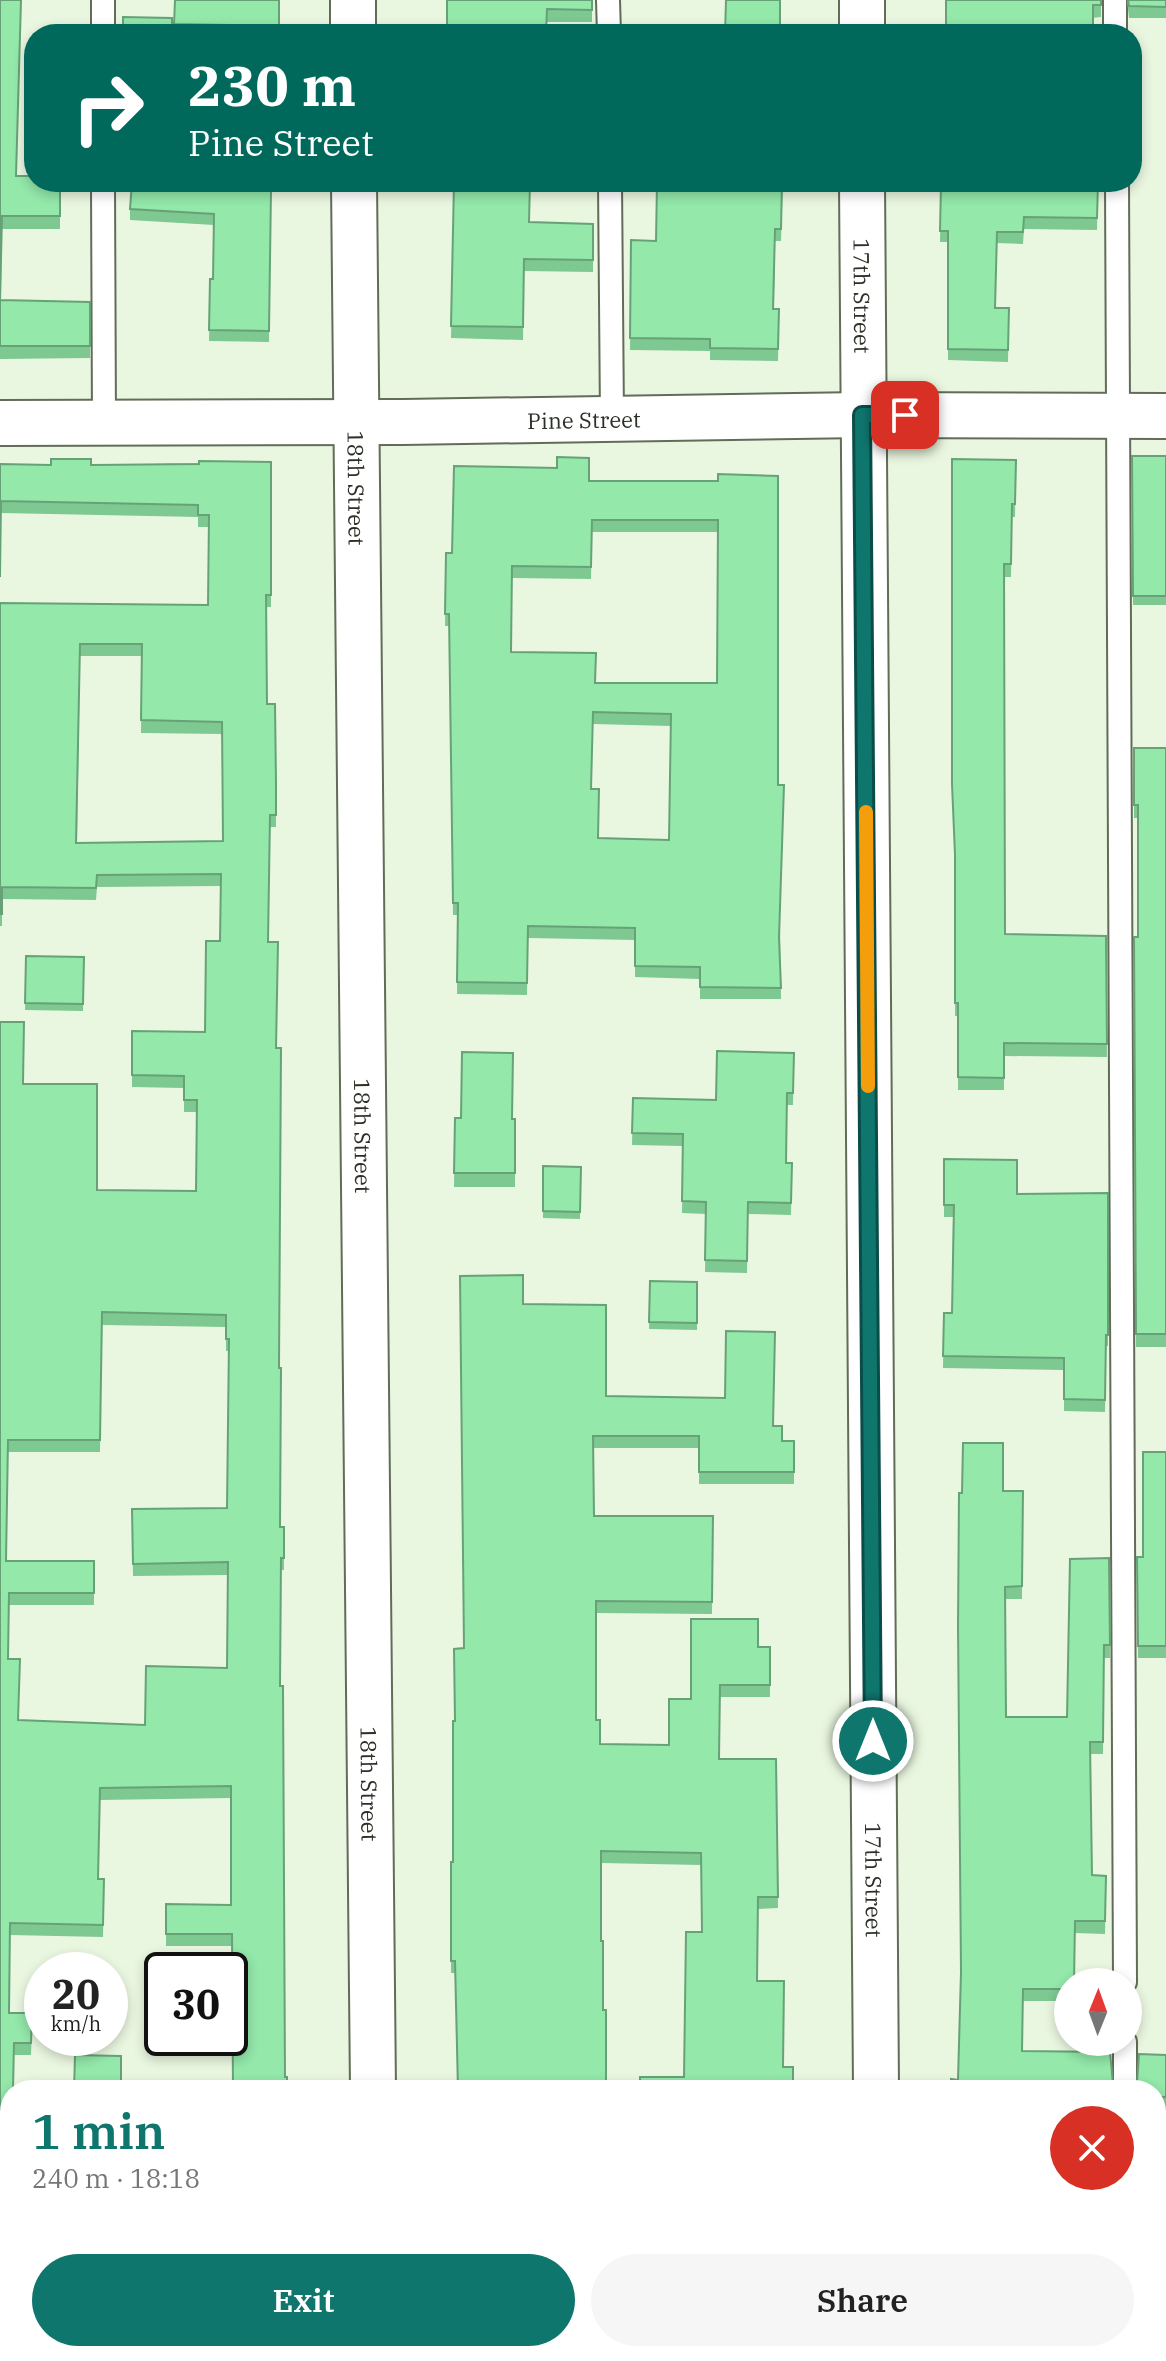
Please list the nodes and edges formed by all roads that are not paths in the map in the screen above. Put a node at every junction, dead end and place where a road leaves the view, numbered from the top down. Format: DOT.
graph roads {
  1 [pos="103,0"];
  2 [pos="353,0"];
  3 [pos="608,0"];
  4 [pos="862,0"];
  5 [pos="1115,0"];
  6 [pos="103,24"];
  7 [pos="353,24"];
  8 [pos="609,24"];
  9 [pos="862,24"];
  10 [pos="1115,24"];
  11 [pos="103,192"];
  12 [pos="354,192"];
  13 [pos="610,192"];
  14 [pos="862,192"];
  15 [pos="1117,192"];
  16 [pos="862,415"];
  17 [pos="1118,416"];
  18 [pos="1166,416"];
  19 [pos="612,419"];
  20 [pos="355,422"];
  21 [pos="0,423"];
  22 [pos="104,423"];
  23 [pos="1125,1968"];
  24 [pos="1125,2056"];
  25 [pos="373,2080"];
  26 [pos="876,2080"];
  27 [pos="1125,2080"];
  1 -- 6 [label="lane"];
  2 -- 7 [label="street"];
  3 -- 8 [label="lane"];
  4 -- 9 [label="street"];
  5 -- 10 [label="lane"];
  11 -- 22 [label="lane"];
  12 -- 20 [label="street, 18th Street"];
  13 -- 19 [label="lane"];
  14 -- 16 [label="street, 17th Street"];
  15 -- 17 [label="lane"];
  16 -- 17 [label="street, Pine Street"];
  16 -- 19 [label="street, Pine Street"];
  16 -- 26 [label="street, 17th Street"];
  17 -- 18 [label="street, Pine Street"];
  17 -- 23 [label="lane"];
  19 -- 20 [label="street, Pine Street"];
  20 -- 22 [label="street, Pine Street"];
  20 -- 25 [label="street, 18th Street"];
  21 -- 22 [label="street, Pine Street"];
  24 -- 27 [label="lane"];
}
